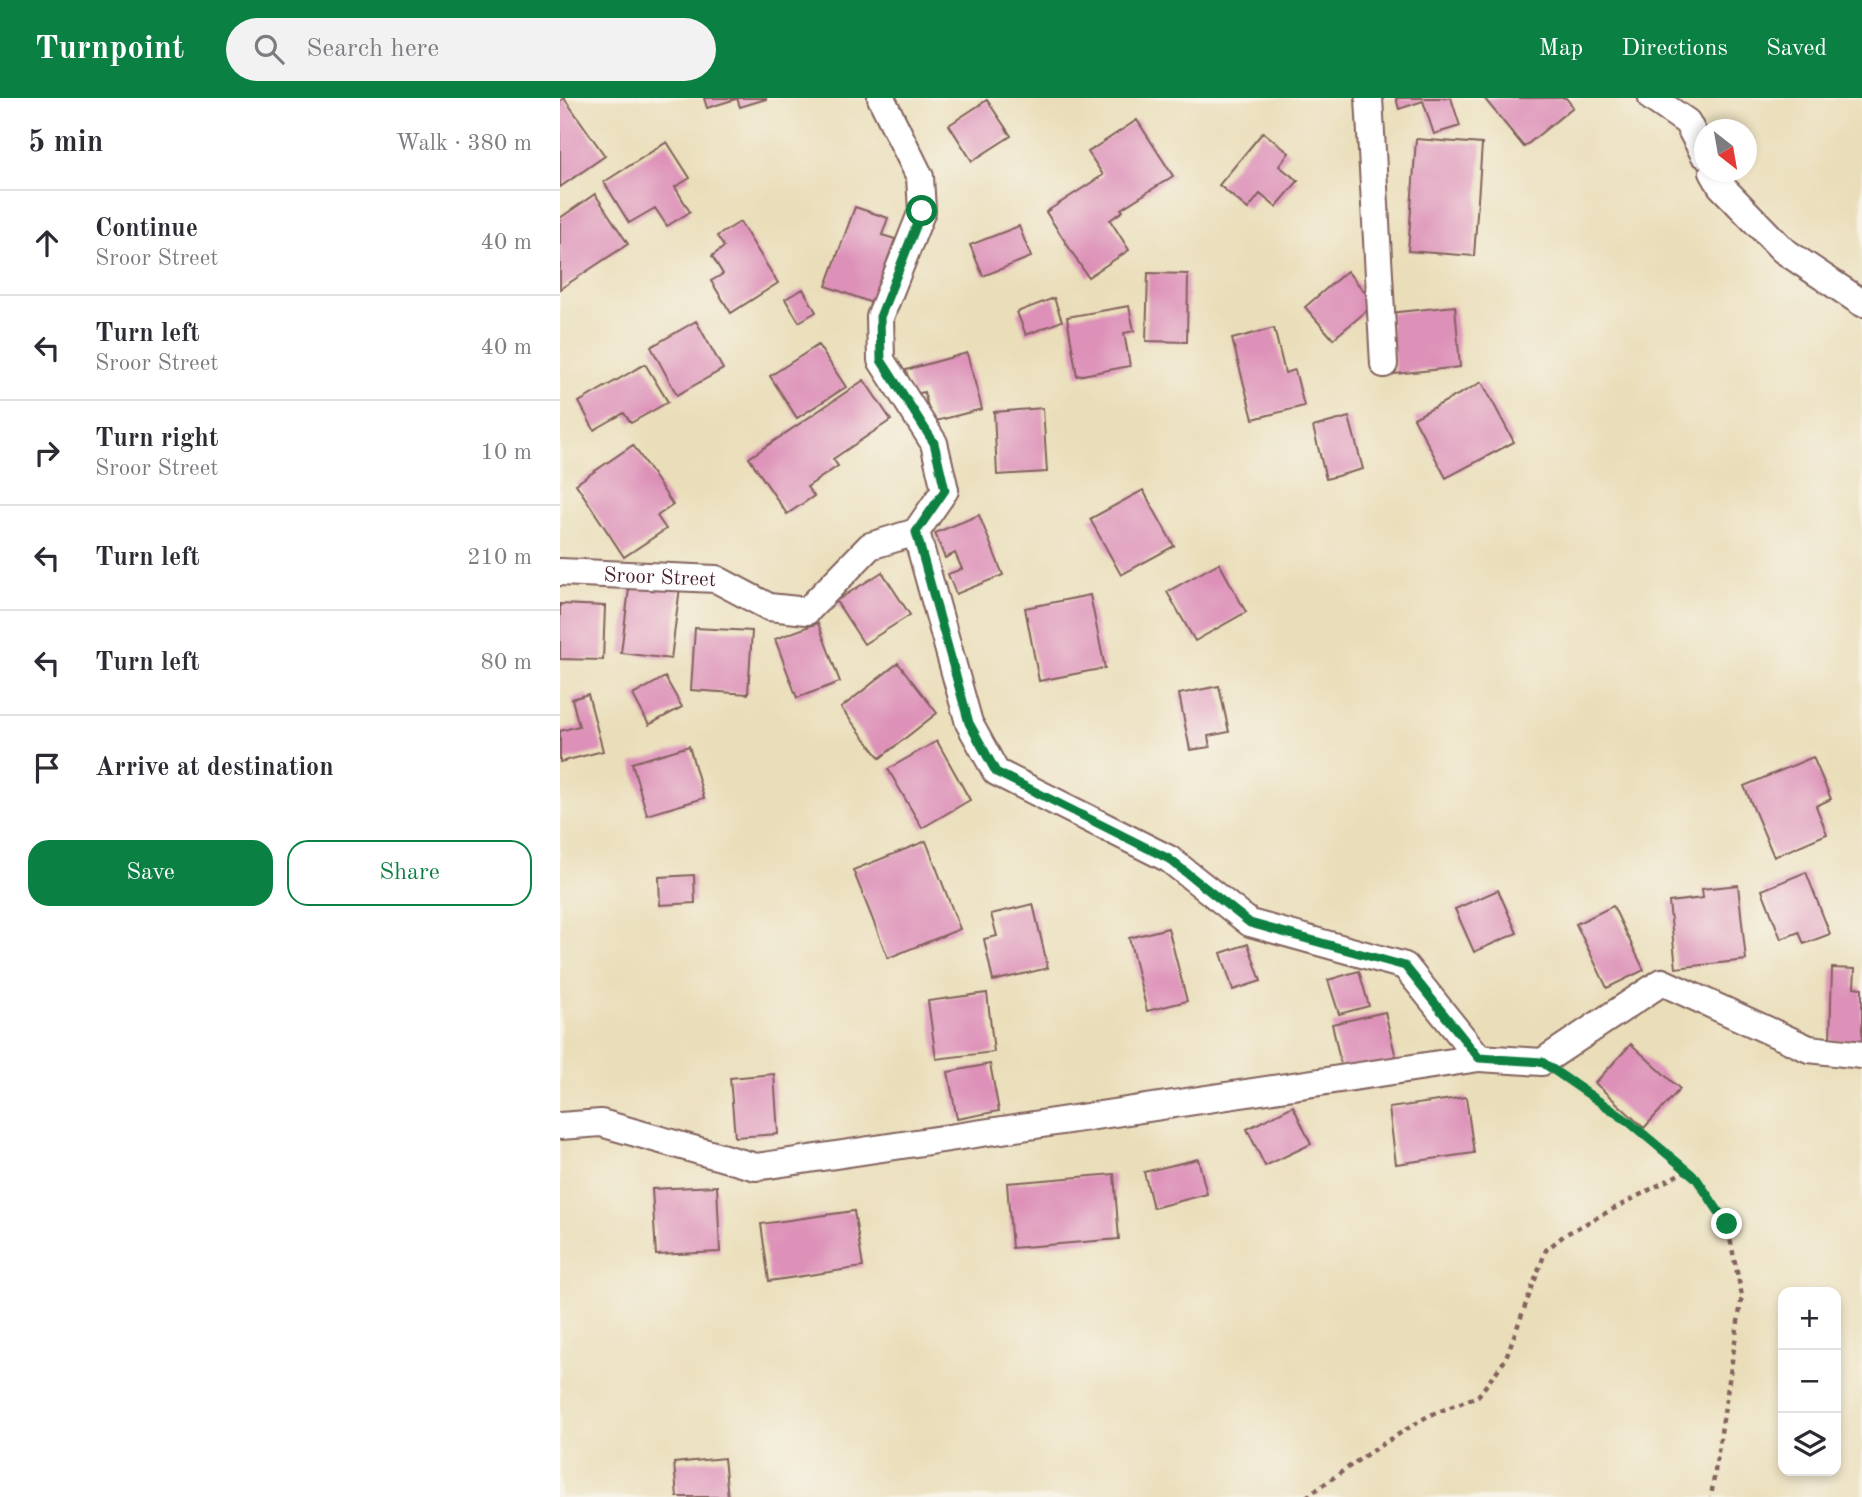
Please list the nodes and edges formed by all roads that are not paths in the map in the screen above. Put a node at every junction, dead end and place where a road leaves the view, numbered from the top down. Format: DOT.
graph roads {
  1 [pos="881,98"];
  2 [pos="1369,98"];
  3 [pos="1652,98"];
  4 [pos="1694,135"];
  5 [pos="1719,182"];
  6 [pos="1862,303"];
  7 [pos="1384,364"];
  8 [pos="916,532"];
  9 [pos="560,572"];
  10 [pos="1862,1055"];
  11 [pos="1479,1058"];
  12 [pos="560,1126"];
  1 -- 8 [label="street"];
  2 -- 7 [label="street"];
  3 -- 4 [label="street"];
  5 -- 6 [label="street"];
  8 -- 9 [label="street, Sroor Street"];
  8 -- 11 [label="street"];
  10 -- 11 [label="street"];
  11 -- 12 [label="street"];
}
